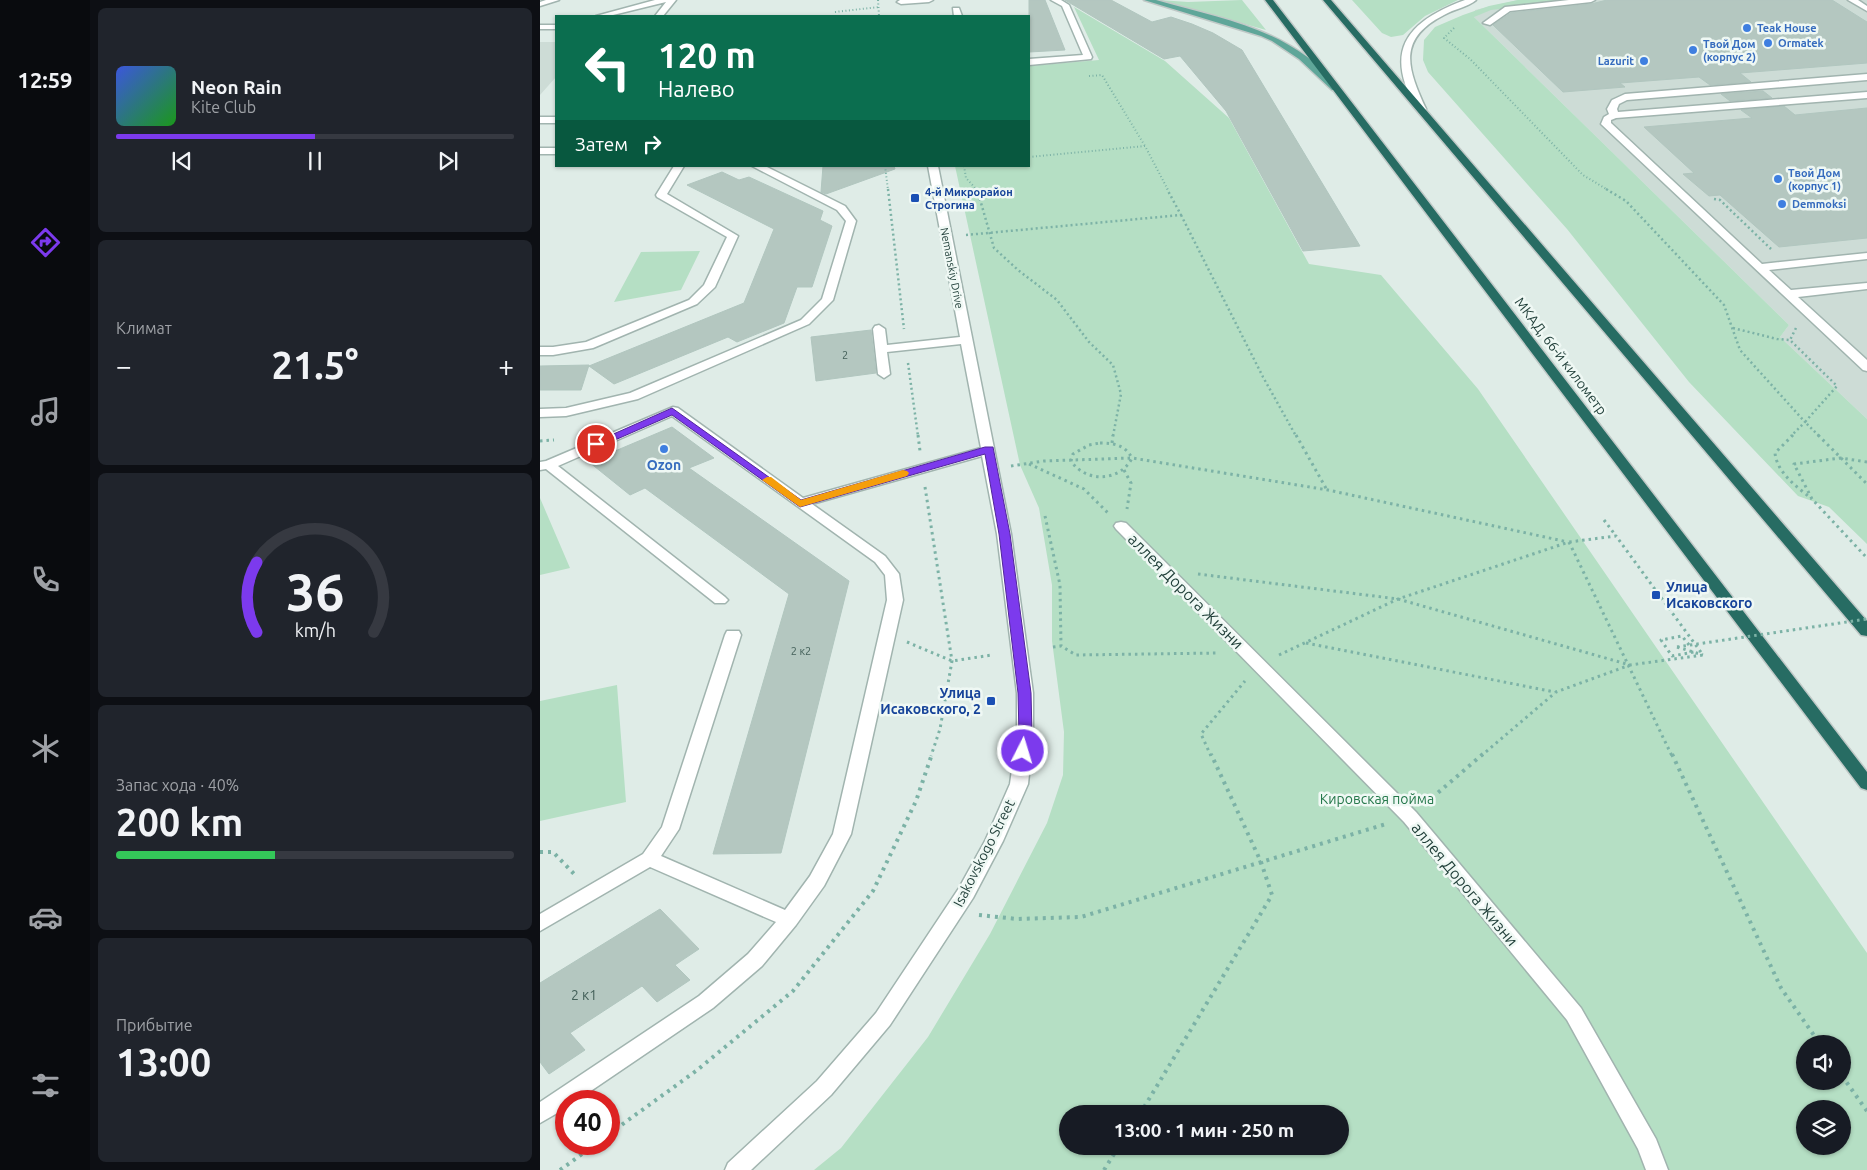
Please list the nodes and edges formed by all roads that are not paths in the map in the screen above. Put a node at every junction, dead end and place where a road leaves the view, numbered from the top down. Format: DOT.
graph roads {
  1 [pos="555,0"];
  2 [pos="664,0"];
  3 [pos="672,0"];
  4 [pos="929,0"];
  5 [pos="1055,0"];
  6 [pos="1148,0"];
  7 [pos="1269,0"];
  8 [pos="1327,0"];
  9 [pos="1472,0"];
  10 [pos="1591,0"];
  11 [pos="1852,0"];
  12 [pos="540,4"];
  13 [pos="902,4"];
  14 [pos="1867,9"];
  15 [pos="604,15"];
  16 [pos="660,15"];
  17 [pos="1487,23"];
  18 [pos="540,27"];
  19 [pos="555,27"];
  20 [pos="1030,62"];
  21 [pos="1867,77"];
  22 [pos="1338,90"];
  23 [pos="1867,95"];
  24 [pos="1421,109"];
  25 [pos="1614,115"];
  26 [pos="540,120"];
  27 [pos="555,120"];
  28 [pos="540,151"];
  29 [pos="555,151"];
  30 [pos="678,167"];
  31 [pos="759,167"];
  32 [pos="933,167"];
  33 [pos="1867,256"];
  34 [pos="1761,267"];
  35 [pos="1867,286"];
  36 [pos="1790,294"];
  37 [pos="879,329"];
  38 [pos="967,340"];
  39 [pos="880,349"];
  40 [pos="540,351"];
  41 [pos="1867,367"];
  42 [pos="884,374"];
  43 [pos="540,413"];
  44 [pos="991,459"];
  45 [pos="545,465"];
  46 [pos="800,504"];
  47 [pos="1121,526"];
  48 [pos="720,600"];
  49 [pos="1867,632"];
  50 [pos="733,635"];
  51 [pos="1867,784"];
  52 [pos="649,859"];
  53 [pos="789,920"];
  54 [pos="540,923"];
  55 [pos="540,1114"];
  56 [pos="736,1170"];
  57 [pos="1657,1170"];
  1 -- 12 [label="street"];
  2 -- 15 [label="street"];
  3 -- 16 [label="street"];
  4 -- 13 [label="street"];
  5 -- 20 [label="street"];
  6 -- 22 [label="main road"];
  7 -- 22 [label="highway, МКАД, 66-й километр"];
  8 -- 24 [label="highway"];
  9 -- 24 [label="street"];
  10 -- 17 [label="street"];
  11 -- 14 [label="street"];
  18 -- 19 [label="street"];
  21 -- 25 [label="street"];
  22 -- 51 [label="highway, МКАД, 66-й километр"];
  23 -- 25 [label="street"];
  24 -- 49 [label="highway"];
  25 -- 34 [label="street"];
  26 -- 27 [label="street"];
  28 -- 29 [label="street"];
  30 -- 40 [label="street"];
  31 -- 43 [label="street"];
  32 -- 38 [label="street, Nemanskiy Drive"];
  33 -- 34 [label="street"];
  34 -- 36 [label="street"];
  35 -- 36 [label="street"];
  36 -- 41 [label="street"];
  37 -- 39 [label="street"];
  38 -- 39 [label="street"];
  38 -- 44 [label="street, Isakovskogo Street"];
  39 -- 42 [label="street"];
  44 -- 46 [label="street"];
  44 -- 56 [label="street, Isakovskogo Street"];
  45 -- 46 [label="street"];
  45 -- 48 [label="street"];
  46 -- 53 [label="street"];
  47 -- 57 [label="street, аллея Дорога Жизни"];
  50 -- 52 [label="street"];
  52 -- 53 [label="street"];
  52 -- 54 [label="street"];
  53 -- 55 [label="street"];
}
